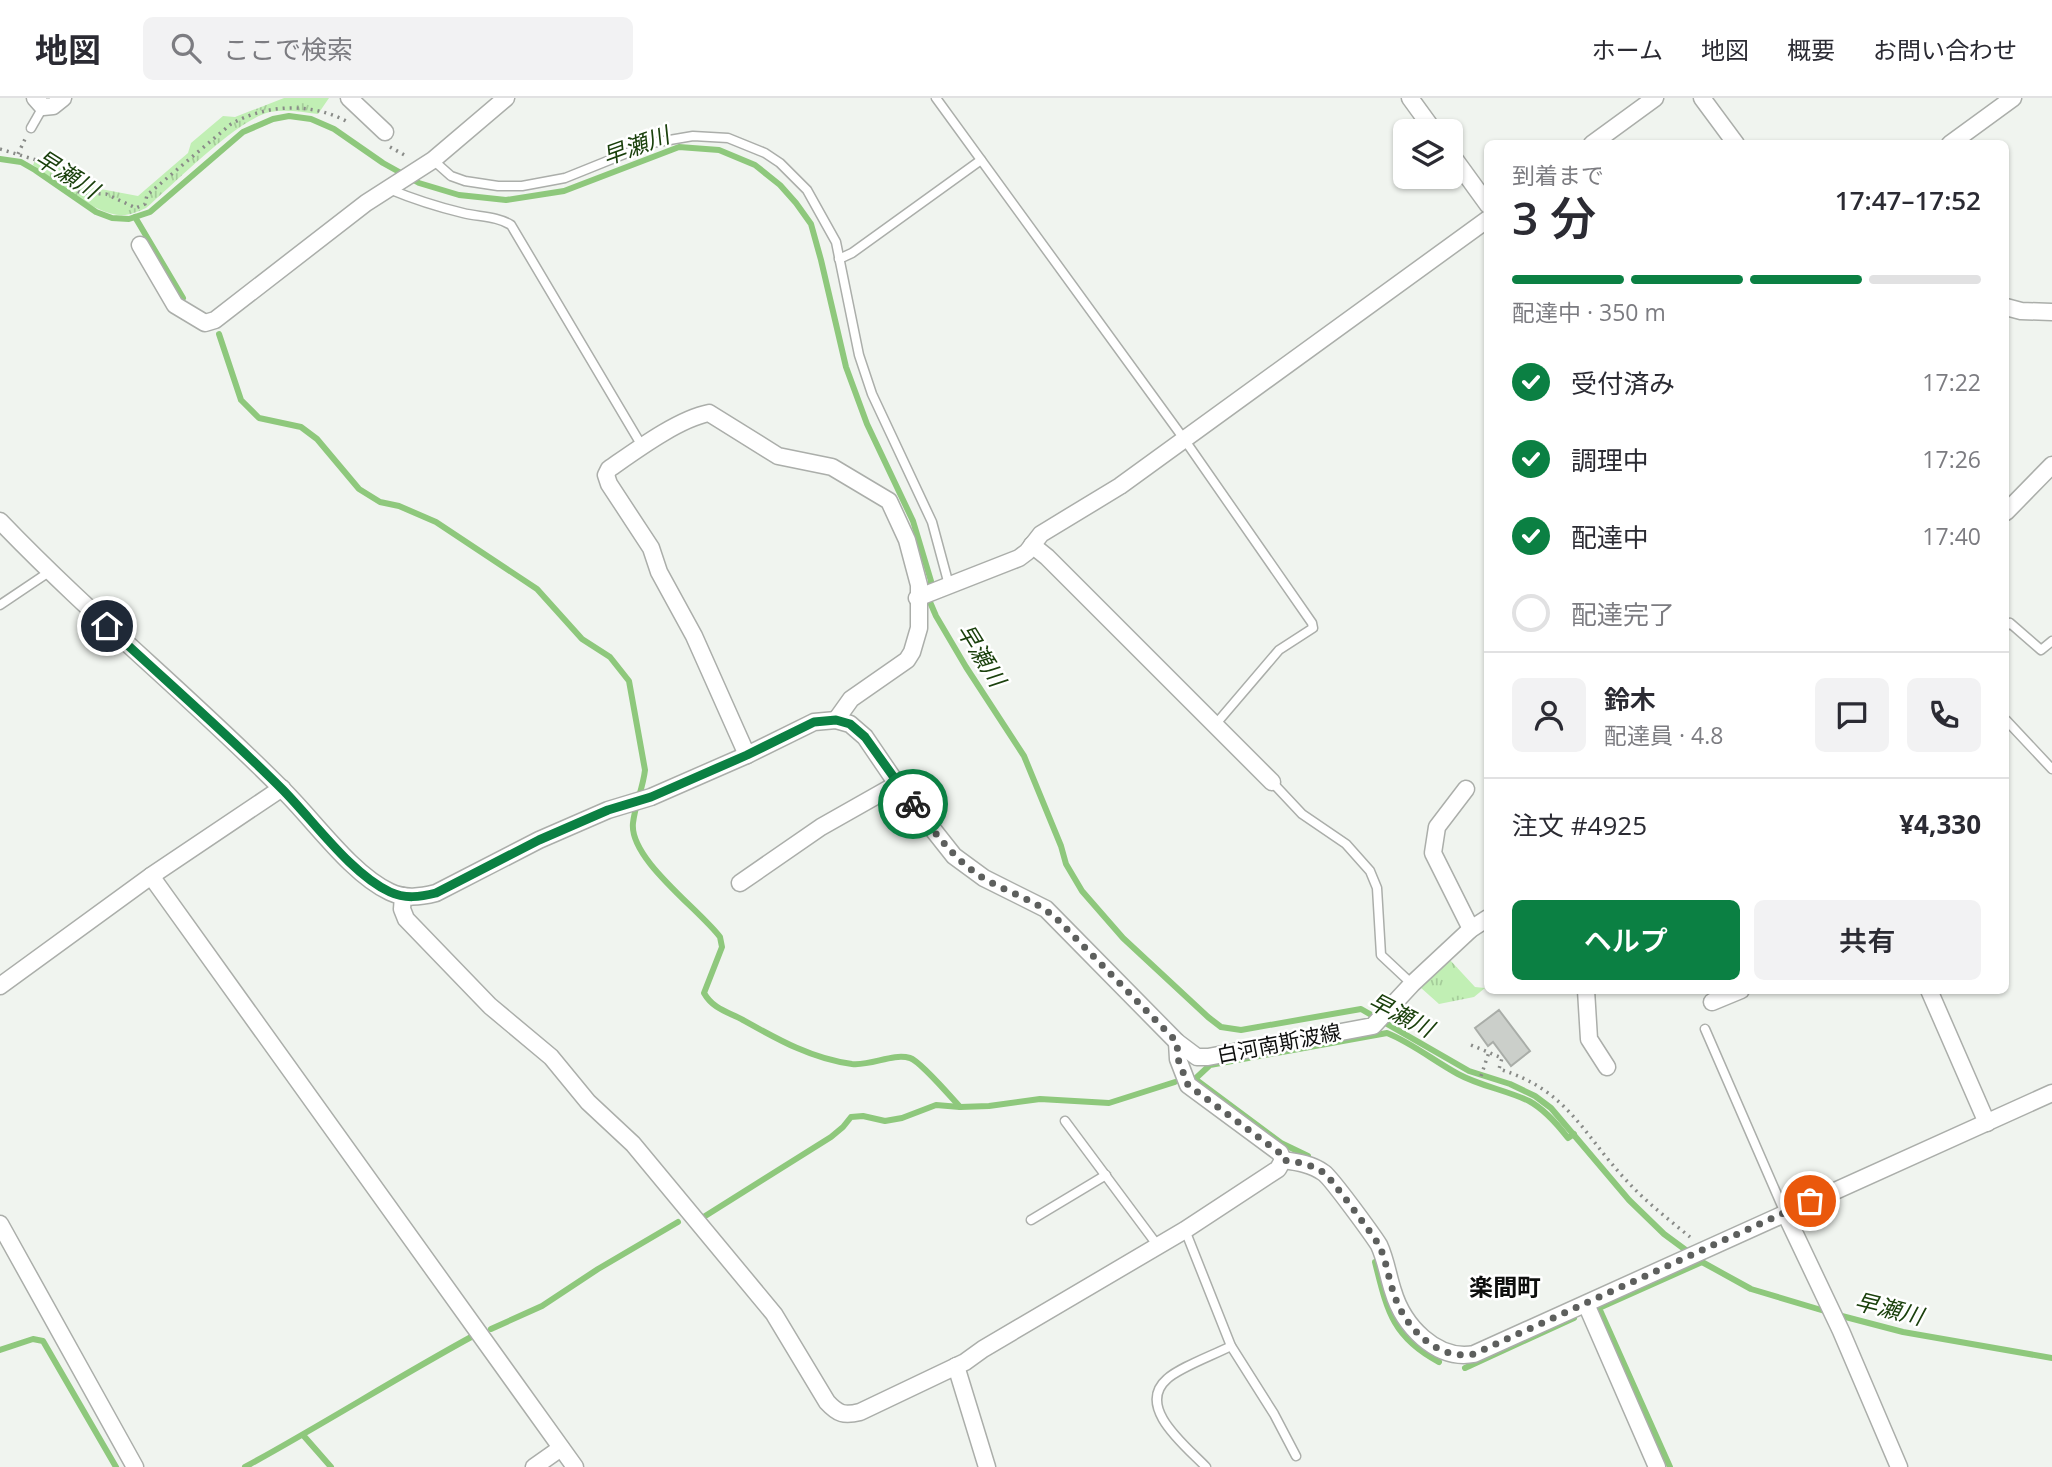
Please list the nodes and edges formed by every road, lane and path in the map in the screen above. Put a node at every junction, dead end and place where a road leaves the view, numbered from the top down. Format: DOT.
graph roads {
  1 [pos="64,98"];
  2 [pos="349,98"];
  3 [pos="936,98"];
  4 [pos="1410,98"];
  5 [pos="1655,98"];
  6 [pos="1702,98"];
  7 [pos="2013,98"];
  8 [pos="495,101"];
  9 [pos="39,102"];
  10 [pos="1425,119"];
  11 [pos="356,127"];
  12 [pos="31,128"];
  13 [pos="386,139"];
  14 [pos="1597,140"];
  15 [pos="1734,140"];
  16 [pos="1955,140"];
  17 [pos="0,149"];
  18 [pos="981,160"];
  19 [pos="423,163"];
  20 [pos="1463,171"];
  21 [pos="393,186"];
  22 [pos="1484,199"];
  23 [pos="1484,222"];
  24 [pos="140,245"];
  25 [pos="839,259"];
  26 [pos="2009,308"];
  27 [pos="2052,312"];
  28 [pos="1184,439"];
  29 [pos="642,446"];
  30 [pos="2052,465"];
  31 [pos="2009,509"];
  32 [pos="0,522"];
  33 [pos="1032,545"];
  34 [pos="49,572"];
  35 [pos="944,587"];
  36 [pos="920,597"];
  37 [pos="0,605"];
  38 [pos="2009,624"];
  39 [pos="2052,641"];
  40 [pos="836,720"];
  41 [pos="2009,723"];
  42 [pos="1215,724"];
  43 [pos="747,755"];
  44 [pos="2052,769"];
  45 [pos="1272,782"];
  46 [pos="897,784"];
  47 [pos="282,788"];
  48 [pos="1466,789"];
  49 [pos="151,876"];
  50 [pos="740,883"];
  51 [pos="403,896"];
  52 [pos="1484,921"];
  53 [pos="1471,929"];
  54 [pos="1412,984"];
  55 [pos="0,986"];
  56 [pos="1586,994"];
  57 [pos="1731,994"];
  58 [pos="1931,994"];
  59 [pos="1712,1002"];
  60 [pos="1705,1029"];
  61 [pos="1177,1042"];
  62 [pos="1471,1045"];
  63 [pos="1489,1052"];
  64 [pos="1607,1066"];
  65 [pos="1480,1076"];
  66 [pos="2052,1093"];
  67 [pos="1065,1121"];
  68 [pos="1987,1123"];
  69 [pos="1283,1160"];
  70 [pos="1106,1175"];
  71 [pos="1785,1213"];
  72 [pos="1031,1220"];
  73 [pos="0,1224"];
  74 [pos="1185,1230"];
  75 [pos="1158,1246"];
  76 [pos="1700,1247"];
  77 [pos="1586,1304"];
  78 [pos="1231,1346"];
  79 [pos="956,1366"];
  80 [pos="561,1448"];
  81 [pos="1296,1456"];
  82 [pos="135,1467"];
  83 [pos="534,1467"];
  84 [pos="575,1467"];
  85 [pos="987,1467"];
  86 [pos="1206,1467"];
  87 [pos="1657,1467"];
  88 [pos="1899,1467"];
  1 -- 9 [label="street"];
  2 -- 13 [label="street"];
  3 -- 18 [label="lane"];
  4 -- 10 [label="street"];
  5 -- 14 [label="street"];
  6 -- 15 [label="street"];
  7 -- 16 [label="street"];
  8 -- 19 [label="street"];
  9 -- 12 [label="lane"];
  11 -- 17 [label="path"];
  13 -- 19 [label="path"];
  18 -- 25 [label="lane"];
  18 -- 28 [label="lane"];
  19 -- 21 [label="street"];
  19 -- 25 [label="lane"];
  20 -- 22 [label="street"];
  21 -- 24 [label="street"];
  21 -- 29 [label="lane"];
  23 -- 28 [label="street"];
  25 -- 35 [label="lane"];
  26 -- 27 [label="street"];
  28 -- 33 [label="street"];
  28 -- 42 [label="lane"];
  29 -- 36 [label="street"];
  29 -- 43 [label="street"];
  30 -- 31 [label="street"];
  32 -- 34 [label="street"];
  33 -- 35 [label="street"];
  33 -- 42 [label="street"];
  34 -- 37 [label="lane"];
  34 -- 47 [label="street"];
  35 -- 36 [label="street"];
  36 -- 40 [label="street"];
  38 -- 39 [label="lane"];
  40 -- 43 [label="street"];
  40 -- 46 [label="street, 白河南斯波線"];
  41 -- 44 [label="lane"];
  42 -- 45 [label="street"];
  43 -- 51 [label="street"];
  45 -- 54 [label="lane"];
  46 -- 50 [label="street"];
  46 -- 61 [label="street, 白河南斯波線"];
  47 -- 49 [label="street"];
  47 -- 51 [label="street"];
  48 -- 53 [label="street"];
  49 -- 55 [label="street"];
  49 -- 80 [label="street"];
  51 -- 79 [label="street"];
  52 -- 53 [label="street"];
  53 -- 54 [label="street"];
  54 -- 61 [label="street, 白河南斯波線"];
  56 -- 64 [label="street"];
  57 -- 59 [label="street"];
  58 -- 68 [label="street"];
  60 -- 71 [label="lane"];
  61 -- 69 [label="street"];
  62 -- 63 [label="path"];
  63 -- 65 [label="path"];
  63 -- 76 [label="path"];
  66 -- 68 [label="street"];
  67 -- 70 [label="lane"];
  68 -- 71 [label="street"];
  69 -- 74 [label="street"];
  69 -- 77 [label="street"];
  70 -- 72 [label="lane"];
  70 -- 75 [label="lane"];
  71 -- 76 [label="street"];
  71 -- 88 [label="street"];
  73 -- 82 [label="street"];
  74 -- 75 [label="street"];
  74 -- 78 [label="lane"];
  75 -- 79 [label="street"];
  76 -- 77 [label="street"];
  77 -- 87 [label="street"];
  78 -- 81 [label="lane"];
  78 -- 86 [label="lane"];
  79 -- 85 [label="street"];
  80 -- 83 [label="street"];
  80 -- 84 [label="street"];
}
